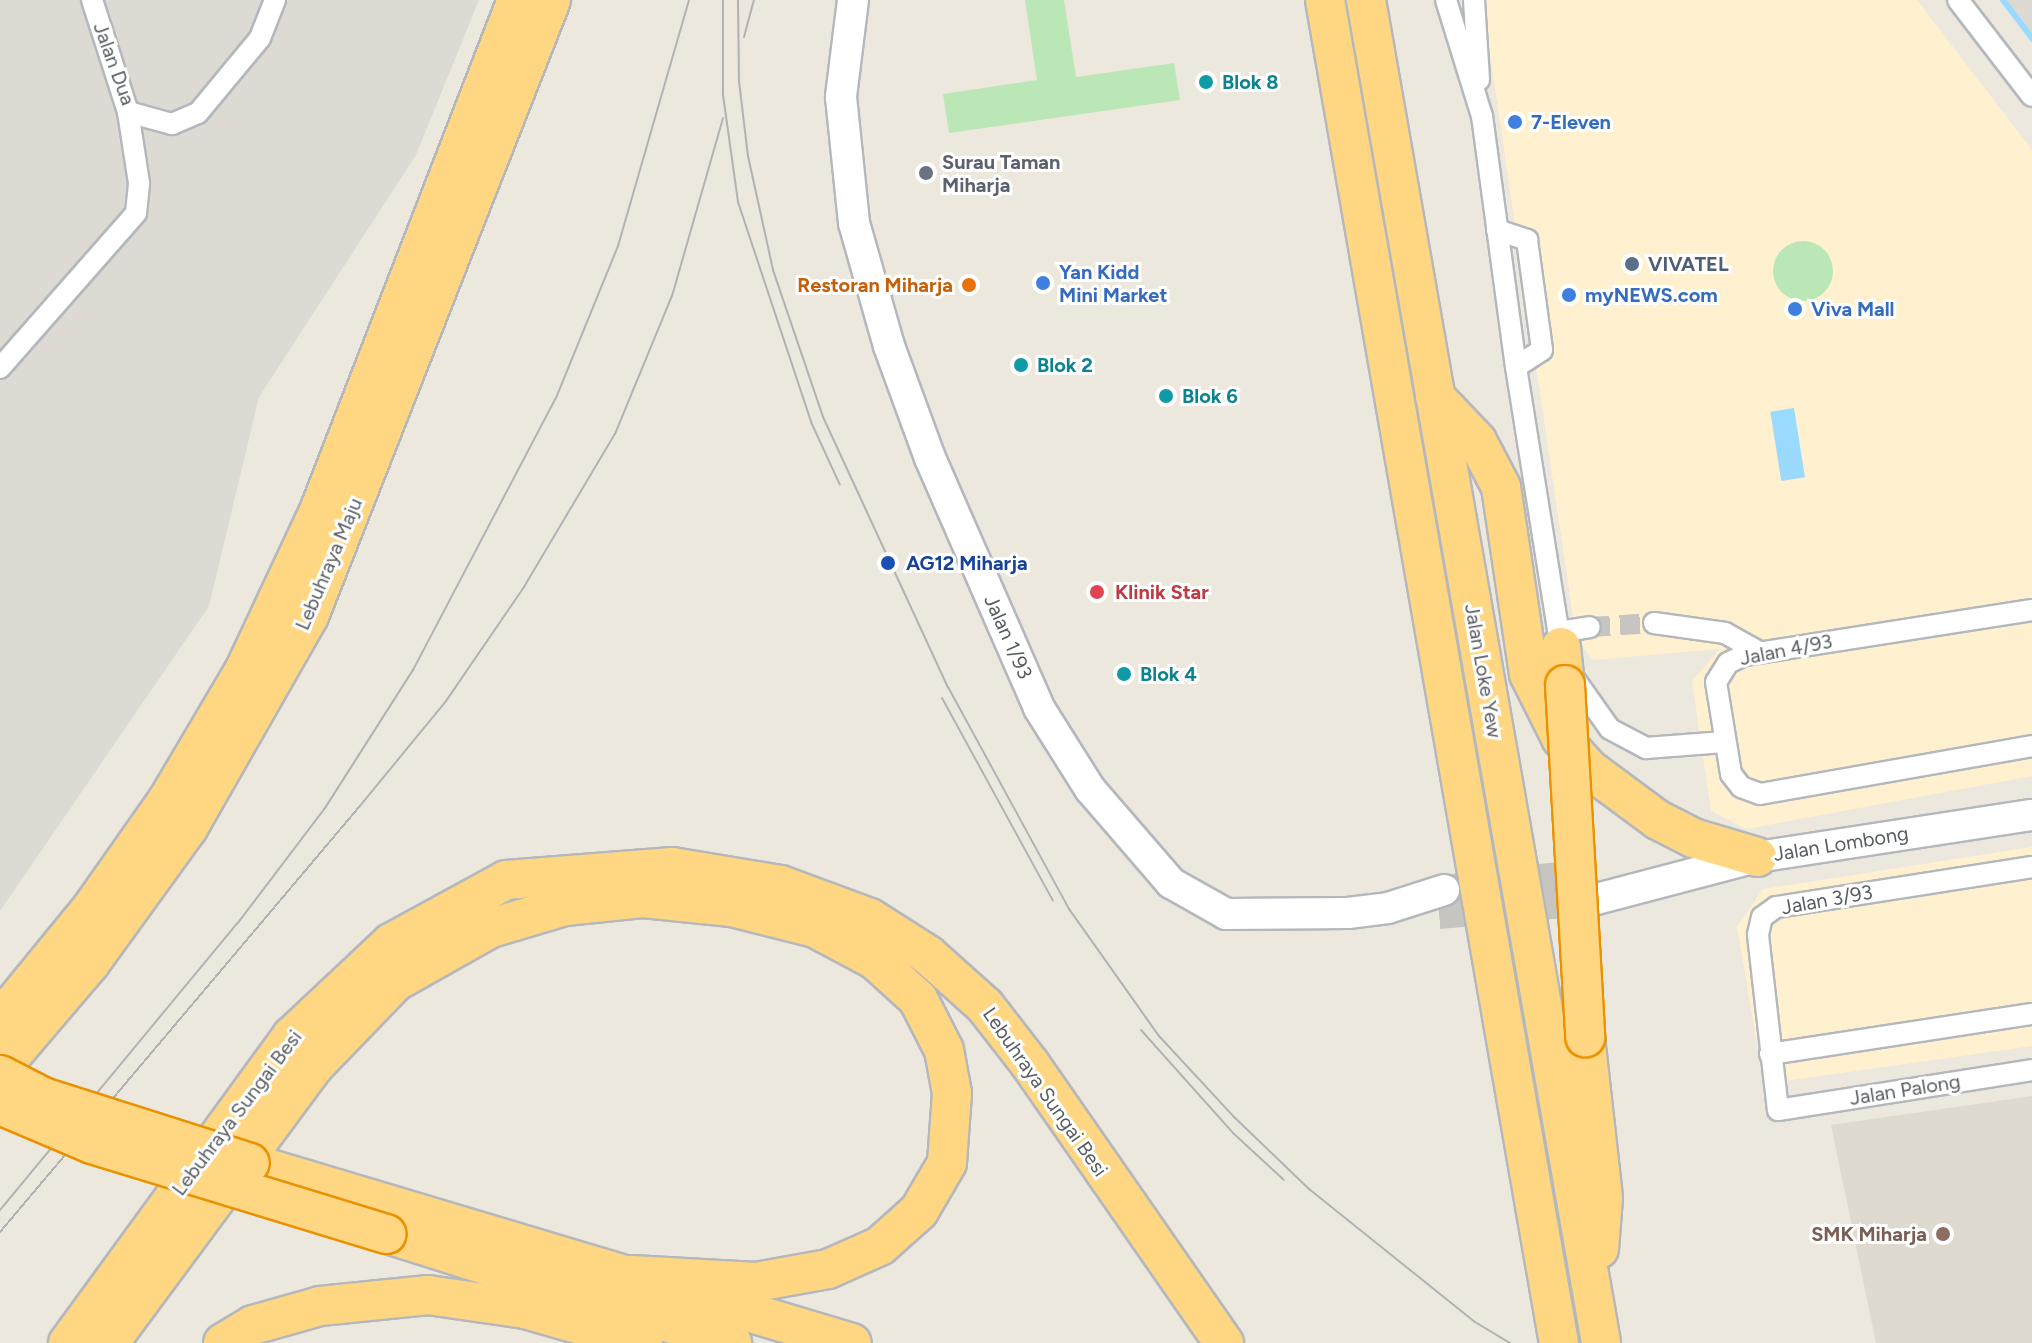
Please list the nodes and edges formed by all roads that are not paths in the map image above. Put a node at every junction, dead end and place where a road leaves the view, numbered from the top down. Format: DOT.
graph roads {
  1 [pos="92,0"];
  2 [pos="275,0"];
  3 [pos="517,0"];
  4 [pos="551,0"];
  5 [pos="853,0"];
  6 [pos="1325,0"];
  7 [pos="1366,0"];
  8 [pos="1446,0"];
  9 [pos="1474,0"];
  10 [pos="1958,0"];
  11 [pos="2032,96"];
  12 [pos="128,112"];
  13 [pos="1482,116"];
  14 [pos="1497,230"];
  15 [pos="1516,367"];
  16 [pos="0,368"];
  17 [pos="1435,397"];
  18 [pos="366,430"];
  19 [pos="2032,610"];
  20 [pos="1654,623"];
  21 [pos="1570,635"];
  22 [pos="1759,652"];
  23 [pos="1724,742"];
  24 [pos="2032,746"];
  25 [pos="2032,815"];
  26 [pos="1757,857"];
  27 [pos="2032,867"];
  28 [pos="1587,887"];
  29 [pos="1442,902"];
  30 [pos="2032,1014"];
  31 [pos="0,1020"];
  32 [pos="1770,1054"];
  33 [pos="0,1069"];
  34 [pos="2032,1070"];
  35 [pos="0,1075"];
  36 [pos="0,1105"];
  37 [pos="1778,1110"];
  38 [pos="395,1221"];
  39 [pos="632,1275"];
  40 [pos="1598,1327"];
  41 [pos="68,1343"];
  42 [pos="109,1343"];
  43 [pos="223,1343"];
  44 [pos="643,1343"];
  45 [pos="732,1343"];
  46 [pos="852,1343"];
  47 [pos="1224,1343"];
  48 [pos="1559,1343"];
  1 -- 12 [label="street, Jalan Dua"];
  2 -- 12 [label="street, Jalan Dua"];
  3 -- 18 [label="highway, Lebuhraya Maju"];
  4 -- 18 [label="highway, Lebuhraya Maju"];
  5 -- 29 [label="street, Jalan 1/93"];
  6 -- 48 [label="highway, Jalan Loke Yew"];
  7 -- 17 [label="highway, Jalan Loke Yew"];
  8 -- 13 [label="street"];
  9 -- 13 [label="street"];
  10 -- 11 [label="street"];
  12 -- 16 [label="street"];
  13 -- 14 [label="street"];
  14 -- 15 [label="street"];
  14 -- 15 [label="street"];
  15 -- 21 [label="street"];
  17 -- 26 [label="highway"];
  17 -- 40 [label="highway, Jalan Loke Yew"];
  18 -- 31 [label="highway, Lebuhraya Maju"];
  18 -- 33 [label="highway, Lebuhraya Maju"];
  19 -- 22 [label="street, Jalan 4/93"];
  20 -- 22 [label="street"];
  21 -- 23 [label="street"];
  21 -- 40 [label="highway, bridge"];
  22 -- 23 [label="street, Jalan 4/93"];
  23 -- 24 [label="street, Jalan 4/93"];
  25 -- 26 [label="street, Jalan Lombong"];
  26 -- 28 [label="street, Jalan Lombong"];
  27 -- 32 [label="street, Jalan 3/93"];
  30 -- 32 [label="street"];
  32 -- 37 [label="street, Jalan 3/93"];
  34 -- 37 [label="street, Jalan Palong"];
  35 -- 38 [label="highway, bridge"];
  36 -- 38 [label="highway, bridge"];
  38 -- 39 [label="highway"];
  38 -- 45 [label="highway"];
  39 -- 42 [label="highway"];
  39 -- 46 [label="highway"];
  41 -- 47 [label="highway, Lebuhraya Sungai Besi"];
  43 -- 44 [label="highway"];
}
